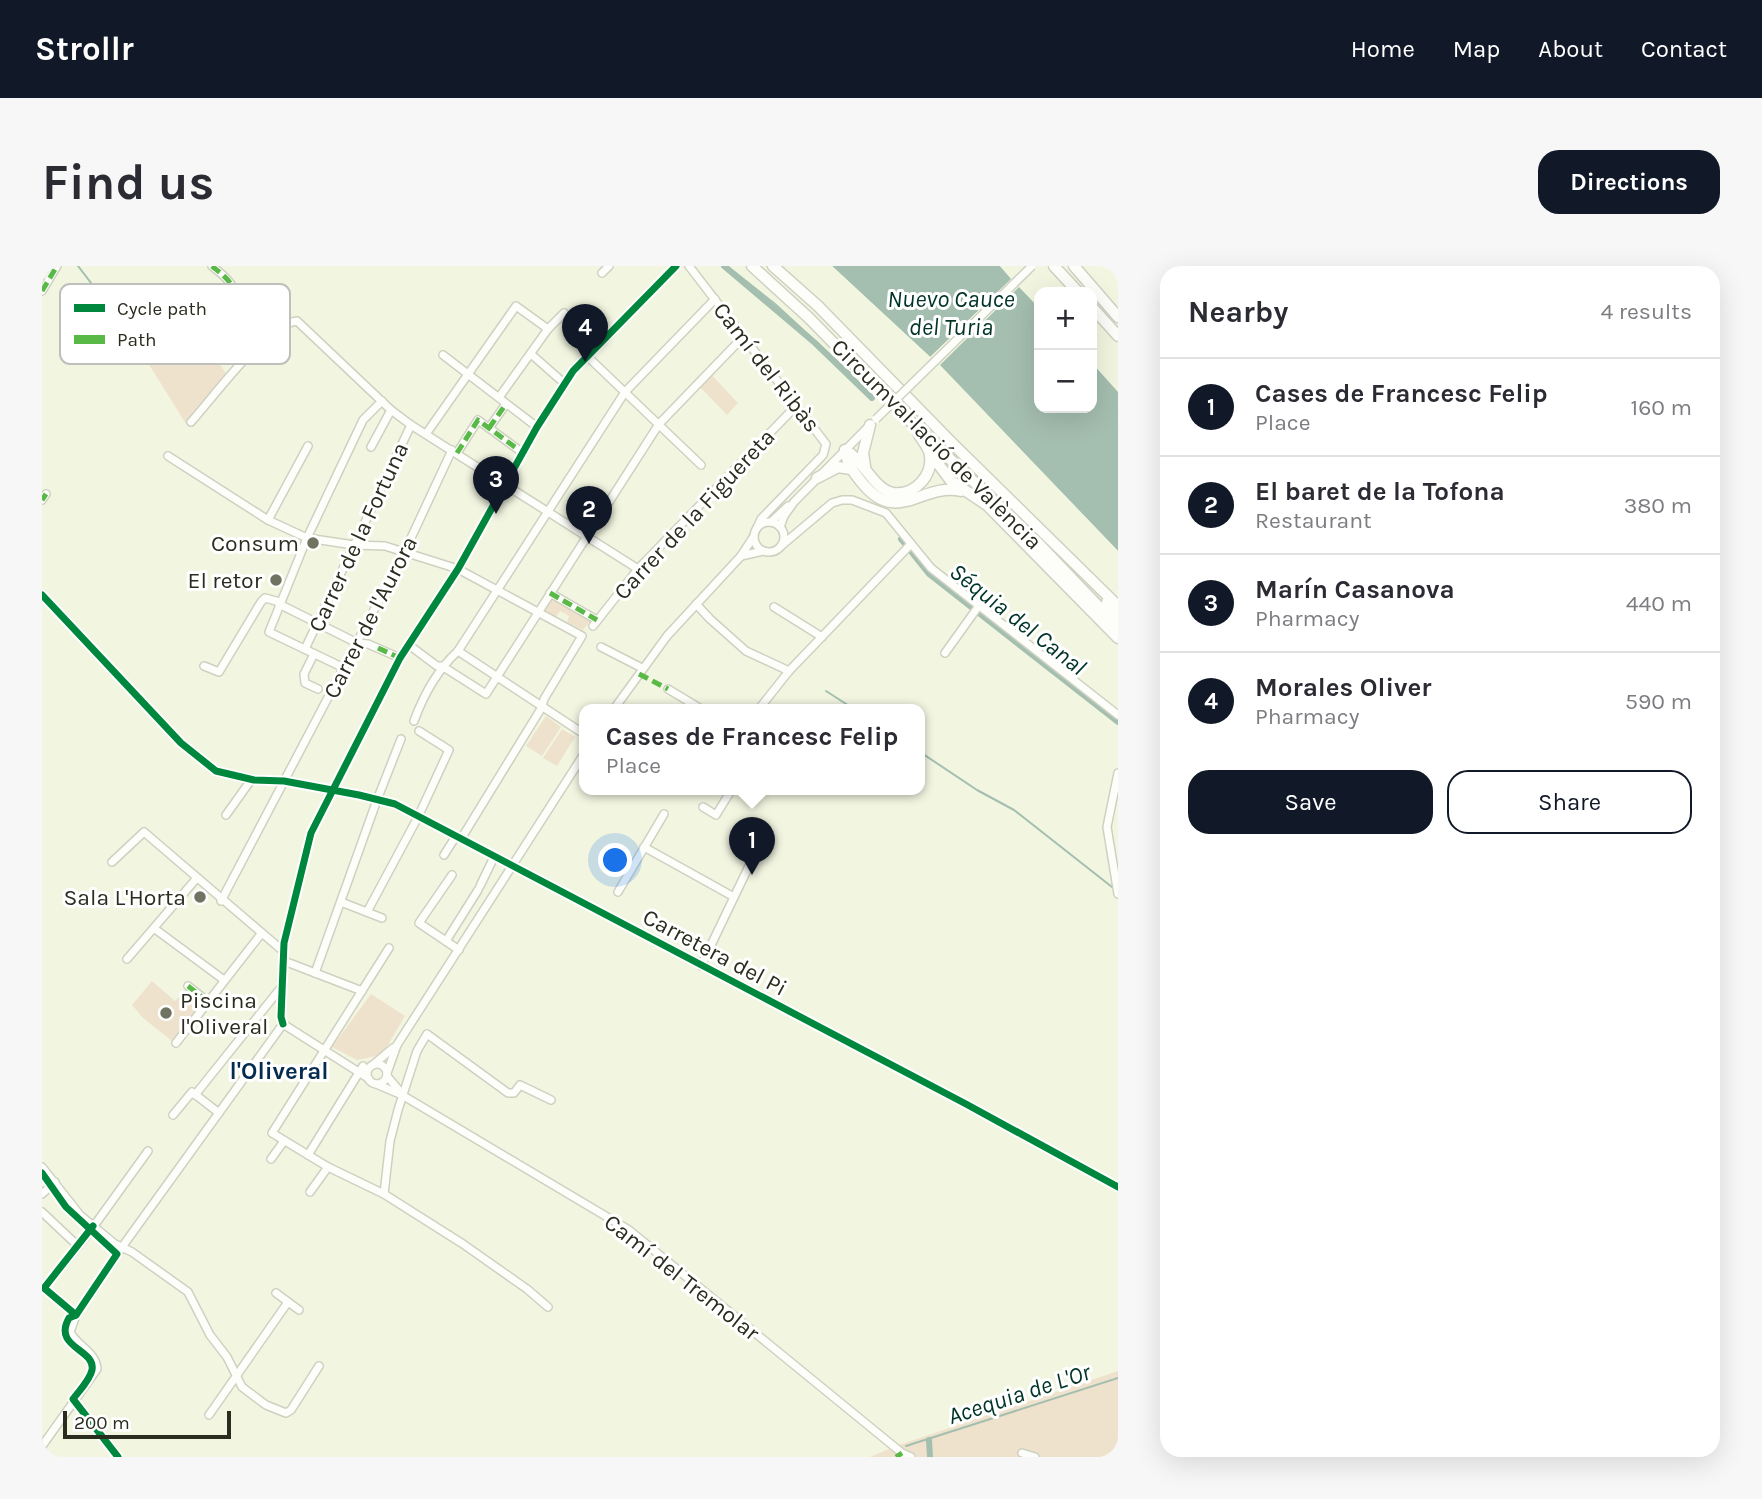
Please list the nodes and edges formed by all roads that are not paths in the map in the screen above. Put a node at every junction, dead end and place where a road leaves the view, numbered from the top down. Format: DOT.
graph roads {
  1 [pos="47,266"];
  2 [pos="57,266"];
  3 [pos="212,266"];
  4 [pos="609,266"];
  5 [pos="676,266"];
  6 [pos="689,266"];
  7 [pos="752,266"];
  8 [pos="773,266"];
  9 [pos="1032,266"];
  10 [pos="1054,266"];
  11 [pos="1074,266"];
  12 [pos="602,273"];
  13 [pos="42,274"];
  14 [pos="231,284"];
  15 [pos="1073,287"];
  16 [pos="42,291"];
  17 [pos="715,299"];
  18 [pos="564,313"];
  19 [pos="1097,313"];
  20 [pos="1118,317"];
  21 [pos="290,322"];
  22 [pos="548,329"];
  23 [pos="744,336"];
  24 [pos="1118,336"];
  25 [pos="531,354"];
  26 [pos="443,355"];
  27 [pos="587,356"];
  28 [pos="241,364"];
  29 [pos="468,374"];
  30 [pos="565,384"];
  31 [pos="625,391"];
  32 [pos="500,396"];
  33 [pos="382,401"];
  34 [pos="506,404"];
  35 [pos="797,405"];
  36 [pos="391,410"];
  37 [pos="906,418"];
  38 [pos="191,422"];
  39 [pos="873,422"];
  40 [pos="659,424"];
  41 [pos="411,425"];
  42 [pos="537,427"];
  43 [pos="488,428"];
  44 [pos="426,434"];
  45 [pos="308,446"];
  46 [pos="371,447"];
  47 [pos="845,450"];
  48 [pos="454,452"];
  49 [pos="523,453"];
  50 [pos="930,453"];
  51 [pos="168,456"];
  52 [pos="701,465"];
  53 [pos="851,469"];
  54 [pos="866,470"];
  55 [pos="817,478"];
  56 [pos="505,483"];
  57 [pos="970,493"];
  58 [pos="780,499"];
  59 [pos="791,504"];
  60 [pos="548,510"];
  61 [pos="268,520"];
  62 [pos="771,522"];
  63 [pos="803,528"];
  64 [pos="781,529"];
  65 [pos="755,532"];
  66 [pos="587,536"];
  67 [pos="307,538"];
  68 [pos="354,545"];
  69 [pos="781,546"];
  70 [pos="908,547"];
  71 [pos="763,551"];
  72 [pos="404,553"];
  73 [pos="741,556"];
  74 [pos="1073,562"];
  75 [pos="458,569"];
  76 [pos="638,569"];
  77 [pos="498,589"];
  78 [pos="550,593"];
  79 [pos="42,595"];
  80 [pos="280,603"];
  81 [pos="696,604"];
  82 [pos="1118,606"];
  83 [pos="774,607"];
  84 [pos="976,610"];
  85 [pos="538,612"];
  86 [pos="1118,616"];
  87 [pos="317,623"];
  88 [pos="1118,627"];
  89 [pos="822,637"];
  90 [pos="1118,639"];
  91 [pos="357,643"];
  92 [pos="409,645"];
  93 [pos="601,647"];
  94 [pos="305,649"];
  95 [pos="458,651"];
  96 [pos="945,653"];
  97 [pos="314,654"];
  98 [pos="400,658"];
  99 [pos="204,666"];
  100 [pos="442,666"];
  101 [pos="344,668"];
  102 [pos="642,668"];
  103 [pos="789,671"];
  104 [pos="496,677"];
  105 [pos="318,689"];
  106 [pos="668,689"];
  107 [pos="617,704"];
  108 [pos="693,704"];
  109 [pos="763,704"];
  110 [pos="542,707"];
  111 [pos="1118,715"];
  112 [pos="414,721"];
  113 [pos="419,730"];
  114 [pos="579,731"];
  115 [pos="401,739"];
  116 [pos="579,762"];
  117 [pos="1118,772"];
  118 [pos="251,780"];
  119 [pos="284,781"];
  120 [pos="332,790"];
  121 [pos="728,795"];
  122 [pos="377,800"];
  123 [pos="703,807"];
  124 [pos="664,814"];
  125 [pos="226,815"];
  126 [pos="418,817"];
  127 [pos="458,837"];
  128 [pos="644,847"];
  129 [pos="444,855"];
  130 [pos="494,857"];
  131 [pos="112,862"];
  132 [pos="512,866"];
  133 [pos="749,866"];
  134 [pos="452,875"];
  135 [pos="197,879"];
  136 [pos="618,892"];
  137 [pos="1118,894"];
  138 [pos="733,897"];
  139 [pos="221,901"];
  140 [pos="341,902"];
  141 [pos="367,912"];
  142 [pos="382,918"];
  143 [pos="155,929"];
  144 [pos="261,934"];
  145 [pos="446,941"];
  146 [pos="389,948"];
  147 [pos="459,950"];
  148 [pos="283,951"];
  149 [pos="127,959"];
  150 [pos="284,961"];
  151 [pos="701,966"];
  152 [pos="316,973"];
  153 [pos="223,980"];
  154 [pos="284,984"];
  155 [pos="188,986"];
  156 [pos="362,991"];
  157 [pos="207,1001"];
  158 [pos="283,1024"];
  159 [pos="176,1043"];
  160 [pos="397,1045"];
  161 [pos="324,1048"];
  162 [pos="365,1069"];
  163 [pos="387,1074"];
  164 [pos="376,1084"];
  165 [pos="193,1094"];
  166 [pos="402,1095"];
  167 [pos="551,1100"];
  168 [pos="219,1113"];
  169 [pos="173,1115"];
  170 [pos="284,1142"];
  171 [pos="148,1150"];
  172 [pos="308,1155"];
  173 [pos="271,1159"];
  174 [pos="42,1167"];
  175 [pos="328,1167"];
  176 [pos="55,1182"];
  177 [pos="1118,1187"];
  178 [pos="310,1192"];
  179 [pos="42,1194"];
  180 [pos="384,1194"];
  181 [pos="42,1212"];
  182 [pos="93,1226"];
  183 [pos="78,1246"];
  184 [pos="122,1249"];
  185 [pos="276,1293"];
  186 [pos="288,1302"];
  187 [pos="548,1307"];
  188 [pos="299,1310"];
  189 [pos="76,1315"];
  190 [pos="319,1366"];
  191 [pos="235,1377"];
  192 [pos="209,1415"];
  193 [pos="42,1446"];
  194 [pos="1022,1453"];
  195 [pos="911,1457"];
  196 [pos="1035,1457"];
  1 -- 13 [label="highway"];
  2 -- 16 [label="street"];
  3 -- 14 [label="street"];
  4 -- 12 [label="street"];
  5 -- 27 [label="street"];
  6 -- 17 [label="street, Camí del Ribàs"];
  7 -- 37 [label="highway, Circumval·lació de València"];
  8 -- 74 [label="highway, Circumval·lació de València"];
  9 -- 39 [label="street, bridge"];
  10 -- 15 [label="highway"];
  11 -- 20 [label="highway"];
  17 -- 23 [label="street, Camí del Ribàs"];
  17 -- 31 [label="street"];
  18 -- 22 [label="street"];
  19 -- 24 [label="highway"];
  21 -- 33 [label="street"];
  22 -- 25 [label="street"];
  22 -- 29 [label="street"];
  23 -- 35 [label="street, Camí del Ribàs"];
  23 -- 40 [label="street"];
  25 -- 30 [label="street"];
  25 -- 32 [label="street"];
  26 -- 29 [label="street"];
  27 -- 30 [label="street"];
  27 -- 31 [label="street"];
  28 -- 38 [label="street"];
  29 -- 32 [label="street"];
  29 -- 44 [label="street"];
  30 -- 42 [label="street"];
  31 -- 40 [label="street"];
  31 -- 60 [label="street"];
  32 -- 34 [label="street"];
  33 -- 36 [label="street"];
  33 -- 67 [label="street"];
  34 -- 42 [label="street"];
  34 -- 43 [label="street"];
  35 -- 58 [label="street, Camí del Ribàs"];
  35 -- 76 [label="street, Carrer de la Figuereta"];
  36 -- 41 [label="street"];
  36 -- 46 [label="street"];
  37 -- 50 [label="highway"];
  37 -- 88 [label="highway, Circumval·lació de València"];
  39 -- 47 [label="street"];
  39 -- 54 [label="highway"];
  40 -- 52 [label="street"];
  40 -- 66 [label="street"];
  41 -- 44 [label="street"];
  41 -- 68 [label="street, Carrer de la Fortuna"];
  42 -- 49 [label="street"];
  43 -- 48 [label="street, Carrer de l'Aurora"];
  43 -- 49 [label="street"];
  44 -- 48 [label="street"];
  45 -- 61 [label="street"];
  47 -- 53 [label="highway"];
  47 -- 54 [label="highway"];
  47 -- 55 [label="street"];
  48 -- 56 [label="street"];
  48 -- 72 [label="street, Carrer de l'Aurora"];
  49 -- 56 [label="street"];
  50 -- 54 [label="highway"];
  50 -- 57 [label="highway"];
  51 -- 61 [label="street"];
  53 -- 55 [label="highway"];
  53 -- 57 [label="highway"];
  55 -- 59 [label="street"];
  56 -- 60 [label="street"];
  56 -- 75 [label="street"];
  57 -- 90 [label="highway"];
  58 -- 59 [label="street"];
  58 -- 62 [label="street, Camí del Ribàs"];
  58 -- 65 [label="street, Camí del Ribàs"];
  59 -- 62 [label="street"];
  59 -- 64 [label="street"];
  60 -- 66 [label="street"];
  60 -- 77 [label="street"];
  61 -- 67 [label="street"];
  62 -- 64 [label="street"];
  62 -- 65 [label="street"];
  63 -- 64 [label="street"];
  63 -- 69 [label="street"];
  63 -- 70 [label="street"];
  64 -- 69 [label="street"];
  65 -- 71 [label="street"];
  65 -- 73 [label="street, Camí del Ribàs"];
  66 -- 76 [label="street"];
  66 -- 78 [label="street"];
  67 -- 68 [label="street"];
  67 -- 80 [label="street"];
  68 -- 72 [label="street"];
  68 -- 87 [label="street, Carrer de la Fortuna"];
  69 -- 71 [label="street"];
  70 -- 84 [label="street"];
  70 -- 89 [label="street"];
  71 -- 73 [label="street"];
  72 -- 75 [label="street"];
  72 -- 91 [label="street, Carrer de l'Aurora"];
  73 -- 81 [label="street, Camí del Ribàs"];
  74 -- 82 [label="highway, Circumval·lació de València"];
  74 -- 86 [label="highway"];
  75 -- 77 [label="street"];
  75 -- 92 [label="street"];
  76 -- 78 [label="street, Carrer de la Figuereta"];
  77 -- 85 [label="street"];
  77 -- 95 [label="street"];
  78 -- 85 [label="street"];
  79 -- 118 [label="street, Carretera del Pi"];
  80 -- 87 [label="street"];
  80 -- 94 [label="street"];
  80 -- 99 [label="street"];
  81 -- 102 [label="street, Camí del Ribàs"];
  81 -- 103 [label="street"];
  83 -- 89 [label="street"];
  84 -- 96 [label="street"];
  84 -- 111 [label="street"];
  85 -- 104 [label="street"];
  85 -- 110 [label="street"];
  87 -- 91 [label="street"];
  87 -- 94 [label="street, Carrer de la Fortuna"];
  89 -- 103 [label="street"];
  91 -- 98 [label="street"];
  91 -- 101 [label="street, Carrer de l'Aurora"];
  92 -- 98 [label="street"];
  92 -- 100 [label="street"];
  93 -- 102 [label="street"];
  94 -- 97 [label="street"];
  95 -- 100 [label="street"];
  95 -- 104 [label="street"];
  97 -- 101 [label="street"];
  97 -- 105 [label="street"];
  98 -- 120 [label="street"];
  100 -- 104 [label="street"];
  100 -- 112 [label="street"];
  101 -- 119 [label="street, Carrer de l'Aurora"];
  102 -- 107 [label="street, Camí del Ribàs"];
  103 -- 109 [label="street"];
  104 -- 110 [label="street"];
  106 -- 108 [label="street"];
  110 -- 114 [label="street"];
  110 -- 127 [label="street"];
  113 -- 126 [label="street"];
  115 -- 122 [label="street"];
  116 -- 132 [label="street"];
  117 -- 137 [label="street"];
  118 -- 119 [label="street, Carretera del Pi"];
  118 -- 125 [label="street"];
  119 -- 120 [label="street, Carretera del Pi"];
  119 -- 139 [label="street, Carrer de l'Aurora"];
  120 -- 122 [label="street, Carretera del Pi"];
  120 -- 148 [label="street"];
  121 -- 123 [label="street"];
  122 -- 126 [label="street, Carretera del Pi"];
  122 -- 140 [label="street"];
  124 -- 128 [label="street"];
  126 -- 127 [label="street, Carretera del Pi"];
  126 -- 141 [label="street"];
  127 -- 129 [label="street"];
  127 -- 130 [label="street, Carretera del Pi"];
  128 -- 136 [label="street"];
  128 -- 138 [label="street"];
  130 -- 132 [label="street, Carretera del Pi"];
  130 -- 145 [label="street"];
  131 -- 135 [label="street"];
  132 -- 147 [label="street"];
  132 -- 151 [label="street, Carretera del Pi"];
  133 -- 138 [label="street"];
  134 -- 145 [label="street"];
  135 -- 139 [label="street"];
  135 -- 143 [label="street"];
  138 -- 151 [label="street"];
  139 -- 144 [label="street"];
  140 -- 141 [label="street"];
  140 -- 152 [label="street"];
  141 -- 142 [label="street"];
  143 -- 149 [label="street"];
  143 -- 153 [label="street"];
  144 -- 148 [label="street"];
  144 -- 153 [label="street"];
  145 -- 147 [label="street"];
  146 -- 156 [label="street"];
  147 -- 160 [label="street"];
  148 -- 150 [label="street"];
  150 -- 152 [label="street"];
  150 -- 154 [label="street"];
  151 -- 177 [label="street, Carretera del Pi"];
  152 -- 156 [label="street"];
  153 -- 157 [label="street"];
  154 -- 158 [label="street"];
  154 -- 165 [label="street"];
  155 -- 157 [label="street"];
  156 -- 161 [label="street"];
  157 -- 159 [label="street"];
  158 -- 161 [label="street"];
  158 -- 168 [label="street"];
  160 -- 162 [label="street"];
  160 -- 163 [label="street"];
  161 -- 162 [label="street"];
  161 -- 170 [label="street"];
  162 -- 163 [label="street"];
  162 -- 164 [label="street, Camí del Tremolar"];
  162 -- 172 [label="street"];
  163 -- 164 [label="street"];
  163 -- 166 [label="street, Camí del Tremolar"];
  164 -- 166 [label="street, Camí del Tremolar"];
  165 -- 168 [label="street"];
  165 -- 169 [label="street"];
  166 -- 167 [label="street"];
  166 -- 180 [label="street"];
  166 -- 195 [label="street, Camí del Tremolar"];
  168 -- 184 [label="street"];
  170 -- 172 [label="street"];
  170 -- 173 [label="street"];
  171 -- 182 [label="street"];
  172 -- 175 [label="street"];
  174 -- 176 [label="street"];
  175 -- 178 [label="street"];
  175 -- 180 [label="street"];
  176 -- 179 [label="street"];
  176 -- 182 [label="street"];
  180 -- 187 [label="street"];
  181 -- 183 [label="street"];
  182 -- 183 [label="street"];
  182 -- 184 [label="street"];
  183 -- 189 [label="street"];
  184 -- 189 [label="street"];
  184 -- 191 [label="street"];
  185 -- 186 [label="street"];
  186 -- 188 [label="street"];
  186 -- 191 [label="street"];
  189 -- 193 [label="street"];
  190 -- 191 [label="street"];
  191 -- 192 [label="street"];
  194 -- 196 [label="street"];
}
